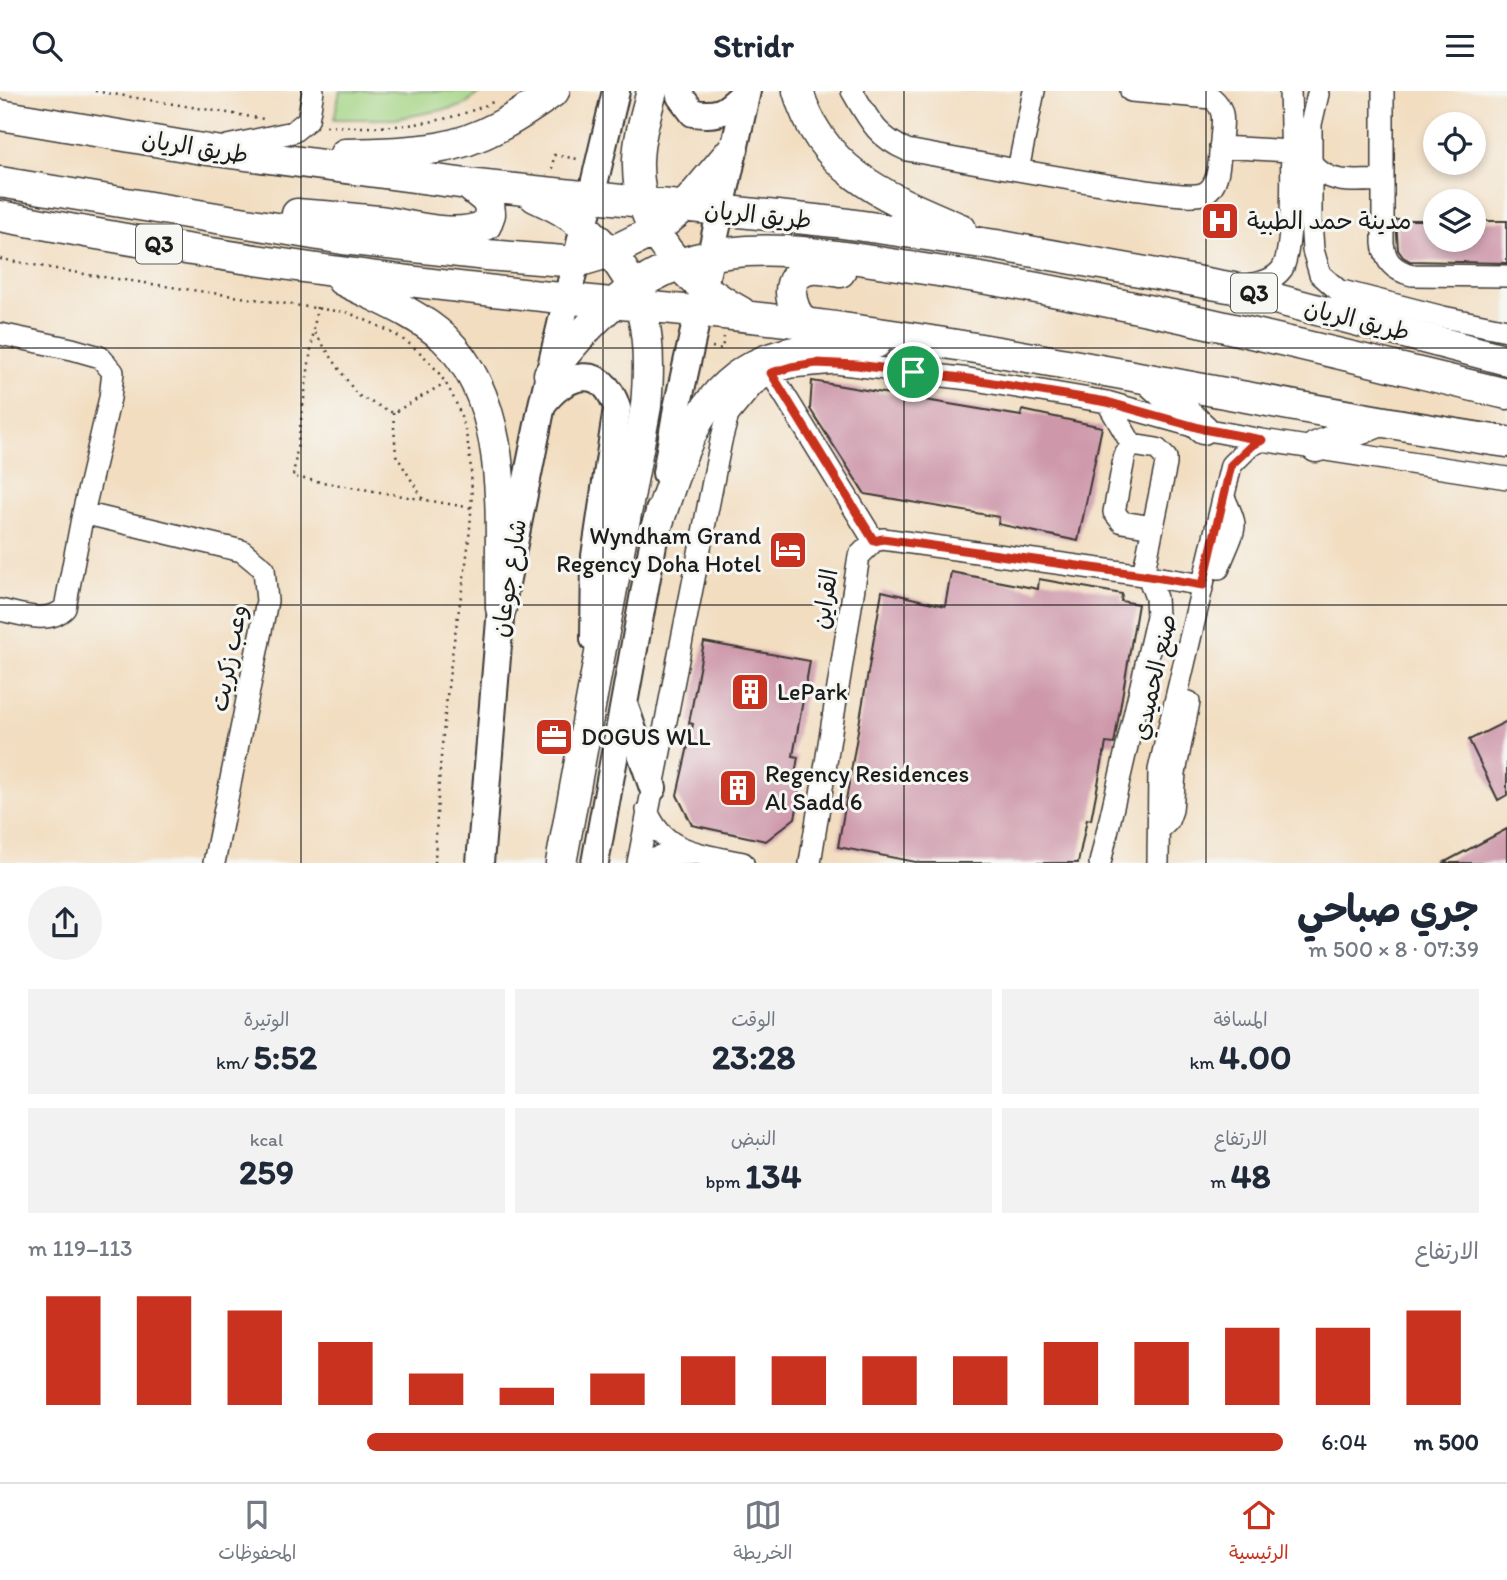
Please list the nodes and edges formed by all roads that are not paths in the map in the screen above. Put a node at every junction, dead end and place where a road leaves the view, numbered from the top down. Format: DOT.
graph roads {
  1 [pos="313,91"];
  2 [pos="554,91"];
  3 [pos="616,91"];
  4 [pos="652,91"];
  5 [pos="679,91"];
  6 [pos="747,91"];
  7 [pos="798,91"];
  8 [pos="852,91"];
  9 [pos="1034,91"];
  10 [pos="1131,91"];
  11 [pos="1292,91"];
  12 [pos="1383,91"];
  13 [pos="1320,92"];
  14 [pos="0,115"];
  15 [pos="1220,147"];
  16 [pos="733,149"];
  17 [pos="208,150"];
  18 [pos="1291,151"];
  19 [pos="271,159"];
  20 [pos="1311,162"];
  21 [pos="1018,170"];
  22 [pos="1382,180"];
  23 [pos="0,182"];
  24 [pos="467,184"];
  25 [pos="644,203"];
  26 [pos="684,207"];
  27 [pos="157,210"];
  28 [pos="587,212"];
  29 [pos="720,212"];
  30 [pos="0,216"];
  31 [pos="654,231"];
  32 [pos="996,245"];
  33 [pos="611,252"];
  34 [pos="710,255"];
  35 [pos="577,262"];
  36 [pos="677,265"];
  37 [pos="319,269"];
  38 [pos="1507,276"];
  39 [pos="1234,288"];
  40 [pos="569,299"];
  41 [pos="629,299"];
  42 [pos="1115,303"];
  43 [pos="720,308"];
  44 [pos="804,323"];
  45 [pos="1507,330"];
  46 [pos="0,334"];
  47 [pos="1423,337"];
  48 [pos="1507,337"];
  49 [pos="914,338"];
  50 [pos="1507,360"];
  51 [pos="771,373"];
  52 [pos="549,375"];
  53 [pos="1148,379"];
  54 [pos="1507,394"];
  55 [pos="1107,402"];
  56 [pos="542,405"];
  57 [pos="1376,423"];
  58 [pos="1209,430"];
  59 [pos="1262,440"];
  60 [pos="1507,442"];
  61 [pos="1132,445"];
  62 [pos="1316,447"];
  63 [pos="1231,465"];
  64 [pos="1507,478"];
  65 [pos="1224,496"];
  66 [pos="83,513"];
  67 [pos="1153,527"];
  68 [pos="655,531"];
  69 [pos="874,541"];
  70 [pos="1146,575"];
  71 [pos="1203,585"];
  72 [pos="501,608"];
  73 [pos="0,610"];
  74 [pos="593,687"];
  75 [pos="625,706"];
  76 [pos="650,799"];
  77 [pos="1159,830"];
  78 [pos="704,854"];
  79 [pos="215,863"];
  80 [pos="480,863"];
  81 [pos="561,863"];
  82 [pos="595,863"];
  83 [pos="638,863"];
  84 [pos="649,863"];
  85 [pos="743,863"];
  86 [pos="810,863"];
  87 [pos="1100,863"];
  88 [pos="1158,863"];
  1 -- 17 [label="street"];
  2 -- 19 [label="highway"];
  3 -- 28 [label="main road, شارع جوعان"];
  4 -- 25 [label="highway"];
  5 -- 6 [label="main road"];
  6 -- 16 [label="main road"];
  7 -- 32 [label="highway"];
  8 -- 21 [label="street"];
  9 -- 21 [label="street"];
  10 -- 15 [label="street"];
  11 -- 13 [label="street"];
  11 -- 18 [label="street"];
  12 -- 22 [label="street"];
  13 -- 20 [label="street, طريق الريان"];
  14 -- 17 [label="highway, طريق الريان"];
  15 -- 18 [label="street"];
  15 -- 21 [label="street"];
  16 -- 26 [label="highway"];
  16 -- 29 [label="main road"];
  17 -- 19 [label="highway, طريق الريان"];
  18 -- 39 [label="street"];
  19 -- 24 [label="highway, طريق الريان"];
  20 -- 22 [label="street"];
  20 -- 45 [label="street, طريق الريان"];
  22 -- 38 [label="street"];
  23 -- 27 [label="highway"];
  24 -- 27 [label="highway"];
  24 -- 28 [label="highway, طريق الريان"];
  25 -- 26 [label="highway, طريق الريان / Q3"];
  25 -- 28 [label="highway, طريق الريان / Q3"];
  25 -- 31 [label="highway"];
  26 -- 29 [label="highway, طريق الريان / Q3"];
  26 -- 31 [label="highway"];
  27 -- 35 [label="highway"];
  28 -- 33 [label="highway"];
  28 -- 35 [label="main road, شارع جوعان"];
  29 -- 32 [label="highway, طريق الريان / Q3"];
  29 -- 34 [label="main road"];
  30 -- 37 [label="highway, Q3"];
  31 -- 33 [label="highway"];
  31 -- 36 [label="highway"];
  32 -- 39 [label="highway, طريق الريان / Q3"];
  33 -- 35 [label="highway"];
  33 -- 41 [label="highway"];
  34 -- 36 [label="highway"];
  34 -- 42 [label="highway"];
  34 -- 43 [label="main road"];
  35 -- 40 [label="main road, شارع جوعان"];
  36 -- 41 [label="highway"];
  36 -- 43 [label="highway"];
  37 -- 40 [label="highway, Q3"];
  37 -- 72 [label="highway"];
  39 -- 47 [label="highway, طريق الريان / Q3"];
  40 -- 41 [label="highway, Q3"];
  40 -- 52 [label="main road, شارع جوعان"];
  41 -- 43 [label="highway, Q3"];
  41 -- 52 [label="highway"];
  41 -- 74 [label="highway"];
  42 -- 44 [label="highway"];
  42 -- 54 [label="highway"];
  43 -- 44 [label="highway, Q3"];
  43 -- 68 [label="main road"];
  44 -- 49 [label="highway, Q3"];
  46 -- 66 [label="street"];
  47 -- 48 [label="highway"];
  47 -- 50 [label="highway, طريق الريان / Q3"];
  49 -- 53 [label="highway, Q3"];
  49 -- 68 [label="highway"];
  51 -- 55 [label="street"];
  51 -- 69 [label="street"];
  51 -- 76 [label="street"];
  52 -- 56 [label="main road, شارع جوعان"];
  53 -- 57 [label="highway, Q3"];
  53 -- 58 [label="highway"];
  55 -- 58 [label="street"];
  55 -- 61 [label="street"];
  56 -- 72 [label="main road, شارع جوعان"];
  56 -- 74 [label="main road"];
  57 -- 60 [label="highway, Q3"];
  57 -- 62 [label="highway"];
  58 -- 59 [label="street"];
  58 -- 63 [label="street"];
  59 -- 62 [label="street"];
  59 -- 63 [label="street"];
  61 -- 67 [label="street"];
  61 -- 67 [label="street"];
  62 -- 64 [label="street"];
  63 -- 65 [label="street, صنع الحميدي"];
  65 -- 71 [label="street, صنع الحميدي"];
  65 -- 77 [label="street"];
  66 -- 73 [label="street"];
  66 -- 79 [label="street, وعب زكريت"];
  67 -- 70 [label="street"];
  68 -- 75 [label="main road"];
  69 -- 70 [label="street"];
  69 -- 86 [label="street, القراين"];
  70 -- 71 [label="street"];
  70 -- 87 [label="street"];
  71 -- 77 [label="street, صنع الحميدي"];
  72 -- 80 [label="main road, شارع جوعان"];
  74 -- 81 [label="highway"];
  75 -- 76 [label="main road"];
  75 -- 82 [label="main road"];
  76 -- 78 [label="street"];
  76 -- 83 [label="street"];
  77 -- 88 [label="street, صنع الحميدي"];
  78 -- 84 [label="street"];
  78 -- 85 [label="street"];
}
